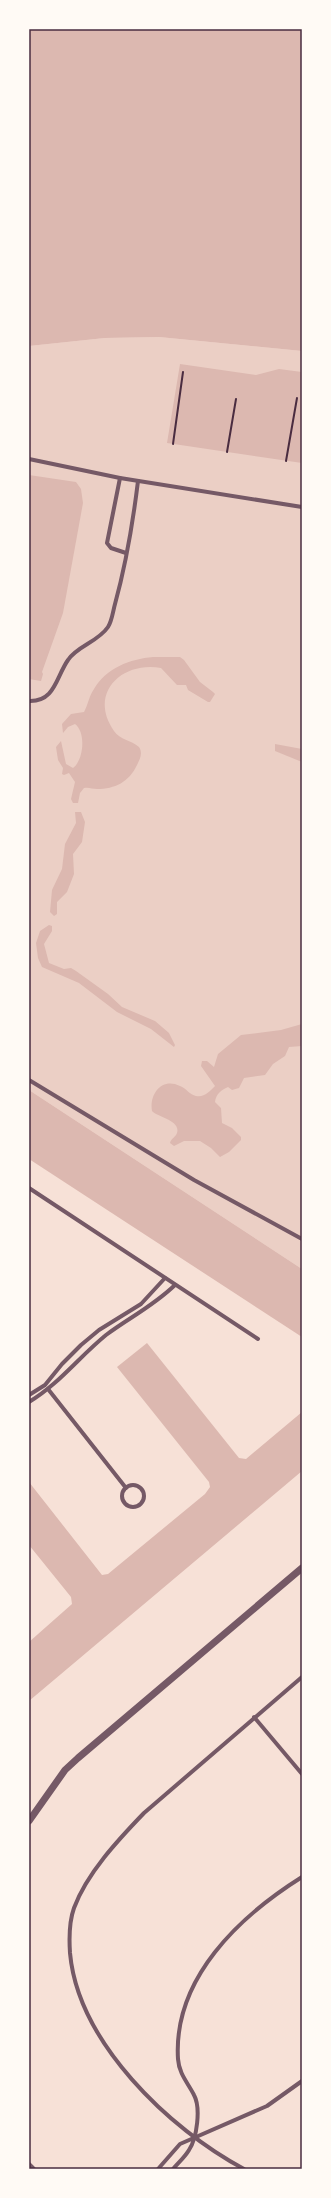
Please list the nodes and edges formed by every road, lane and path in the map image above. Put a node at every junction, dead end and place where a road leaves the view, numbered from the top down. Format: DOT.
graph roads {
  1 [pos="183,372"];
  2 [pos="297,398"];
  3 [pos="236,399"];
  4 [pos="173,444"];
  5 [pos="227,452"];
  6 [pos="29,459"];
  7 [pos="286,461"];
  8 [pos="120,478"];
  9 [pos="138,481"];
  10 [pos="302,508"];
  11 [pos="126,553"];
  12 [pos="29,701"];
  13 [pos="29,1080"];
  14 [pos="29,1188"];
  15 [pos="302,1239"];
  16 [pos="165,1278"];
  17 [pos="176,1285"];
  18 [pos="112,1322"];
  19 [pos="116,1328"];
  20 [pos="258,1339"];
  21 [pos="45,1385"];
  22 [pos="48,1390"];
  23 [pos="29,1395"];
  24 [pos="29,1402"];
  25 [pos="126,1488"];
  26 [pos="302,1568"];
  27 [pos="302,1677"];
  28 [pos="254,1717"];
  29 [pos="302,1774"];
  30 [pos="29,1821"];
  31 [pos="302,1877"];
  32 [pos="302,2081"];
  33 [pos="193,2137"];
  34 [pos="29,2164"];
  35 [pos="34,2169"];
  36 [pos="158,2169"];
  37 [pos="173,2169"];
  38 [pos="244,2169"];
  1 -- 4 [label="path"];
  2 -- 7 [label="path"];
  3 -- 5 [label="path"];
  6 -- 8 [label="street"];
  8 -- 9 [label="street"];
  8 -- 11 [label="street"];
  9 -- 10 [label="street"];
  9 -- 11 [label="street"];
  11 -- 12 [label="street"];
  13 -- 15 [label="street"];
  14 -- 16 [label="street"];
  16 -- 17 [label="street"];
  16 -- 18 [label="street"];
  17 -- 19 [label="street"];
  17 -- 20 [label="street"];
  18 -- 19 [label="street"];
  18 -- 21 [label="street"];
  19 -- 22 [label="street"];
  21 -- 22 [label="street"];
  21 -- 23 [label="street"];
  22 -- 24 [label="street"];
  22 -- 25 [label="street"];
  25 -- 25 [label="street"];
  26 -- 30 [label="street"];
  27 -- 28 [label="street"];
  28 -- 29 [label="street"];
  28 -- 33 [label="street"];
  31 -- 33 [label="street"];
  32 -- 33 [label="street"];
  33 -- 36 [label="street"];
  33 -- 37 [label="street"];
  33 -- 38 [label="street"];
  34 -- 35 [label="street"];
}
